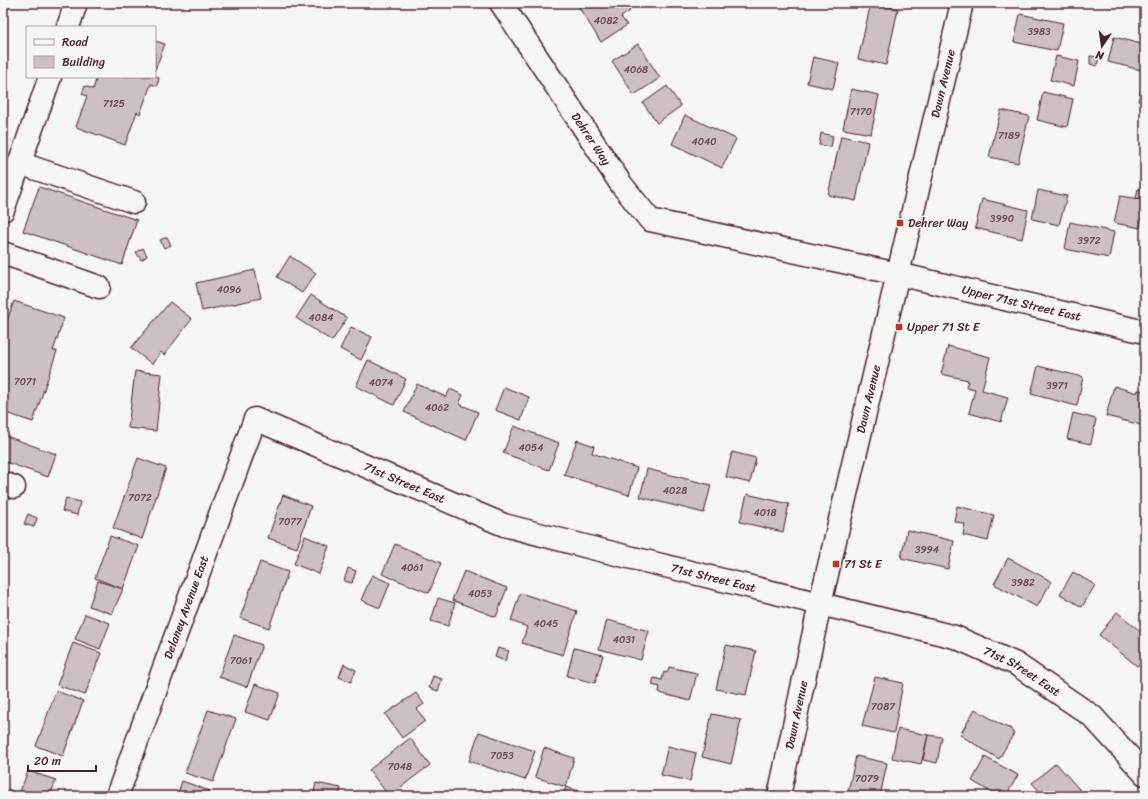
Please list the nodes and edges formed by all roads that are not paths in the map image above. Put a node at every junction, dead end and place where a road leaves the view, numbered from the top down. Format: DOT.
graph roads {
  1 [pos="76,3"];
  2 [pos="501,3"];
  3 [pos="962,3"];
  4 [pos="68,26"];
  5 [pos="50,78"];
  6 [pos="19,163"];
  7 [pos="134,202"];
  8 [pos="3,207"];
  9 [pos="3,253"];
  10 [pos="898,274"];
  11 [pos="99,287"];
  12 [pos="1145,332"];
  13 [pos="255,419"];
  14 [pos="820,604"];
  15 [pos="1145,774"];
  16 [pos="117,796"];
  17 [pos="779,796"];
  1 -- 4 [label="street"];
  2 -- 10 [label="street, Dehrer Way"];
  3 -- 10 [label="street, Dawn Avenue"];
  5 -- 6 [label="street"];
  6 -- 7 [label="street"];
  6 -- 8 [label="street"];
  9 -- 11 [label="street"];
  10 -- 12 [label="street, Upper 71st Street East"];
  10 -- 14 [label="street, Dawn Avenue"];
  13 -- 14 [label="street, 71st Street East"];
  13 -- 16 [label="street, Delaney Avenue East"];
  14 -- 15 [label="street, 71st Street East"];
  14 -- 17 [label="street, Dawn Avenue"];
}
